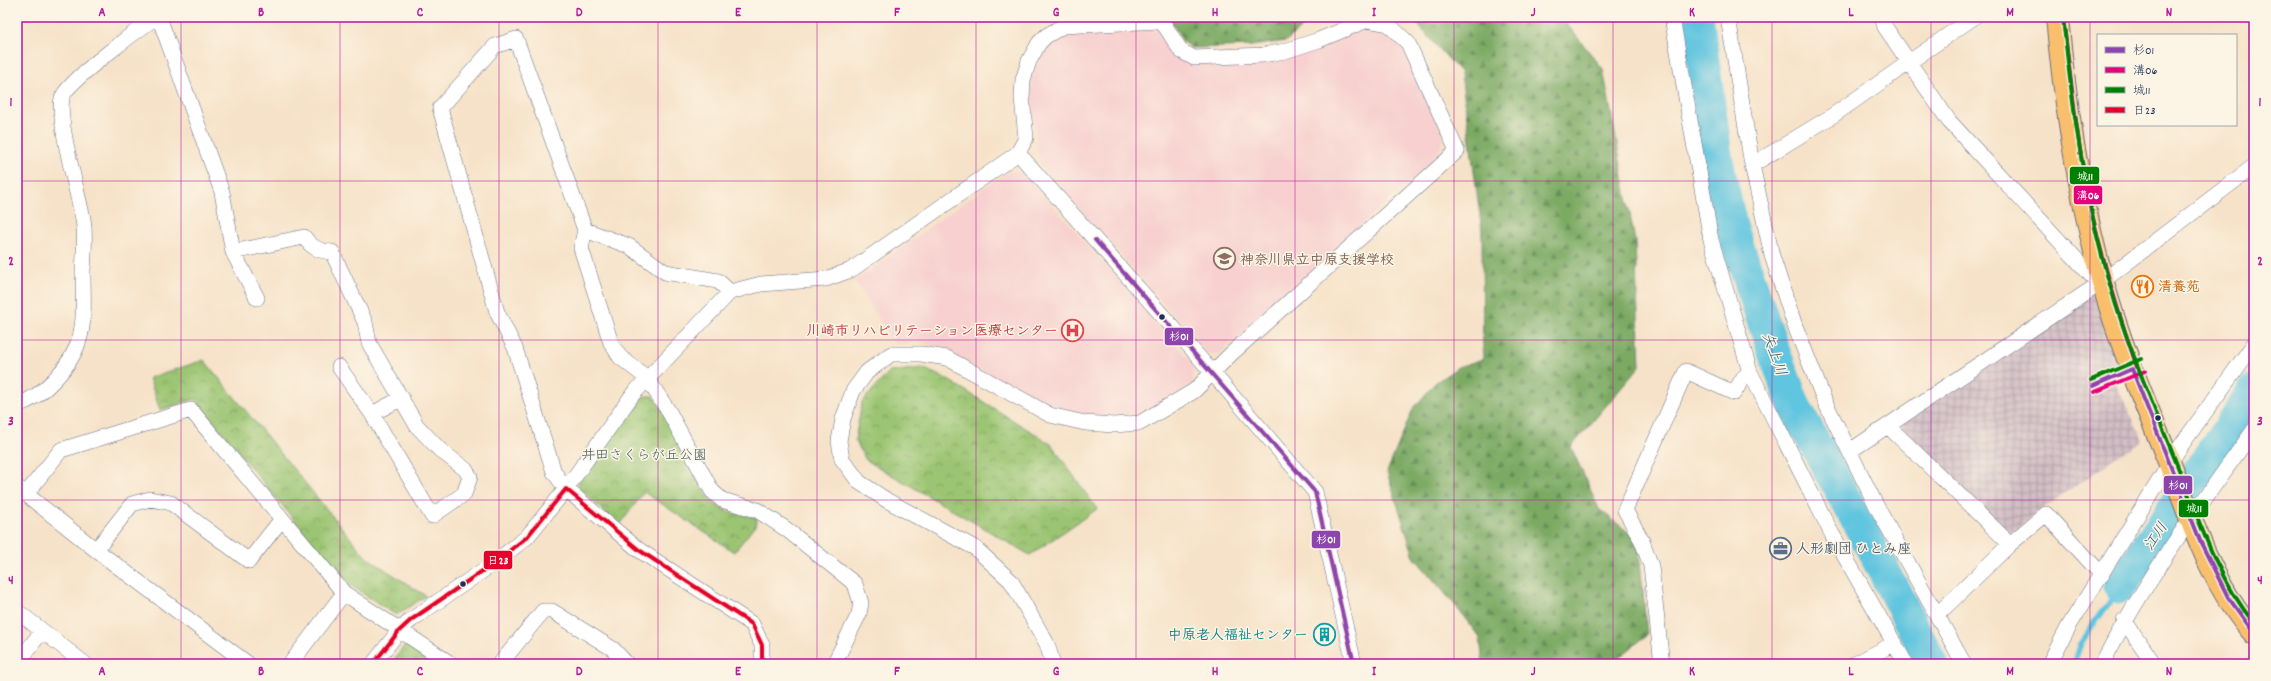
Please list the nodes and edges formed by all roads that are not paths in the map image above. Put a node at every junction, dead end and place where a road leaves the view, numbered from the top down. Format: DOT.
graph roads {
  1 [pos="1672,17"];
  2 [pos="1728,17"];
  3 [pos="1882,17"];
  4 [pos="1974,17"];
  5 [pos="2057,17"];
  6 [pos="2069,17"];
  7 [pos="151,19"];
  8 [pos="1908,62"];
  9 [pos="1018,153"];
  10 [pos="1752,165"];
  11 [pos="2254,166"];
  12 [pos="585,230"];
  13 [pos="234,252"];
  14 [pos="2105,279"];
  15 [pos="730,292"];
  16 [pos="256,298"];
  17 [pos="2254,344"];
  18 [pos="339,367"];
  19 [pos="1750,372"];
  20 [pos="1213,373"];
  21 [pos="647,378"];
  22 [pos="402,398"];
  23 [pos="17,405"];
  24 [pos="372,414"];
  25 [pos="1889,427"];
  26 [pos="2254,430"];
  27 [pos="1850,451"];
  28 [pos="2173,459"];
  29 [pos="566,489"];
  30 [pos="22,490"];
  31 [pos="2194,514"];
  32 [pos="281,520"];
  33 [pos="2010,544"];
  34 [pos="96,550"];
  35 [pos="2102,575"];
  36 [pos="344,593"];
  37 [pos="17,611"];
  38 [pos="1937,615"];
  39 [pos="2254,618"];
  40 [pos="2124,620"];
  41 [pos="42,631"];
  42 [pos="399,631"];
  43 [pos="2254,633"];
  44 [pos="1895,643"];
  45 [pos="17,664"];
  46 [pos="85,664"];
  47 [pos="248,664"];
  48 [pos="290,664"];
  49 [pos="373,664"];
  50 [pos="451,664"];
  51 [pos="500,664"];
  52 [pos="627,664"];
  53 [pos="762,664"];
  54 [pos="834,664"];
  55 [pos="1053,664"];
  56 [pos="1354,664"];
  57 [pos="1662,664"];
  58 [pos="1855,664"];
  59 [pos="1906,664"];
  60 [pos="1964,664"];
  61 [pos="2048,664"];
  62 [pos="2102,664"];
  63 [pos="2154,664"];
  1 -- 19 [label="street"];
  2 -- 10 [label="street"];
  3 -- 8 [label="street"];
  4 -- 8 [label="street"];
  5 -- 14 [label="main road"];
  6 -- 14 [label="main road"];
  7 -- 13 [label="street"];
  7 -- 23 [label="street"];
  8 -- 10 [label="street"];
  8 -- 14 [label="street"];
  9 -- 15 [label="street"];
  9 -- 20 [label="street"];
  9 -- 20 [label="street"];
  10 -- 27 [label="street"];
  11 -- 14 [label="street"];
  12 -- 15 [label="street"];
  12 -- 21 [label="street"];
  12 -- 29 [label="street"];
  13 -- 16 [label="street"];
  13 -- 22 [label="street"];
  14 -- 25 [label="street"];
  14 -- 28 [label="main road"];
  15 -- 21 [label="street"];
  17 -- 28 [label="street"];
  18 -- 24 [label="street"];
  19 -- 44 [label="street"];
  19 -- 57 [label="street"];
  20 -- 55 [label="street"];
  20 -- 56 [label="street"];
  21 -- 29 [label="street"];
  21 -- 54 [label="street"];
  22 -- 24 [label="street"];
  22 -- 24 [label="street"];
  25 -- 27 [label="street"];
  25 -- 33 [label="street"];
  26 -- 31 [label="street"];
  27 -- 38 [label="street"];
  28 -- 31 [label="main road"];
  28 -- 35 [label="street"];
  29 -- 42 [label="street"];
  29 -- 53 [label="street"];
  30 -- 32 [label="street"];
  30 -- 34 [label="street"];
  31 -- 39 [label="main road"];
  31 -- 40 [label="street"];
  31 -- 43 [label="main road"];
  32 -- 34 [label="street"];
  32 -- 36 [label="street"];
  33 -- 35 [label="street"];
  33 -- 38 [label="street"];
  34 -- 47 [label="street"];
  35 -- 61 [label="street"];
  36 -- 42 [label="street"];
  36 -- 48 [label="street"];
  37 -- 41 [label="street"];
  38 -- 60 [label="street"];
  40 -- 62 [label="street"];
  40 -- 63 [label="street"];
  41 -- 45 [label="street"];
  41 -- 46 [label="street"];
  42 -- 49 [label="street"];
  42 -- 50 [label="street"];
  44 -- 58 [label="street"];
  44 -- 59 [label="street"];
  51 -- 52 [label="street"];
}
